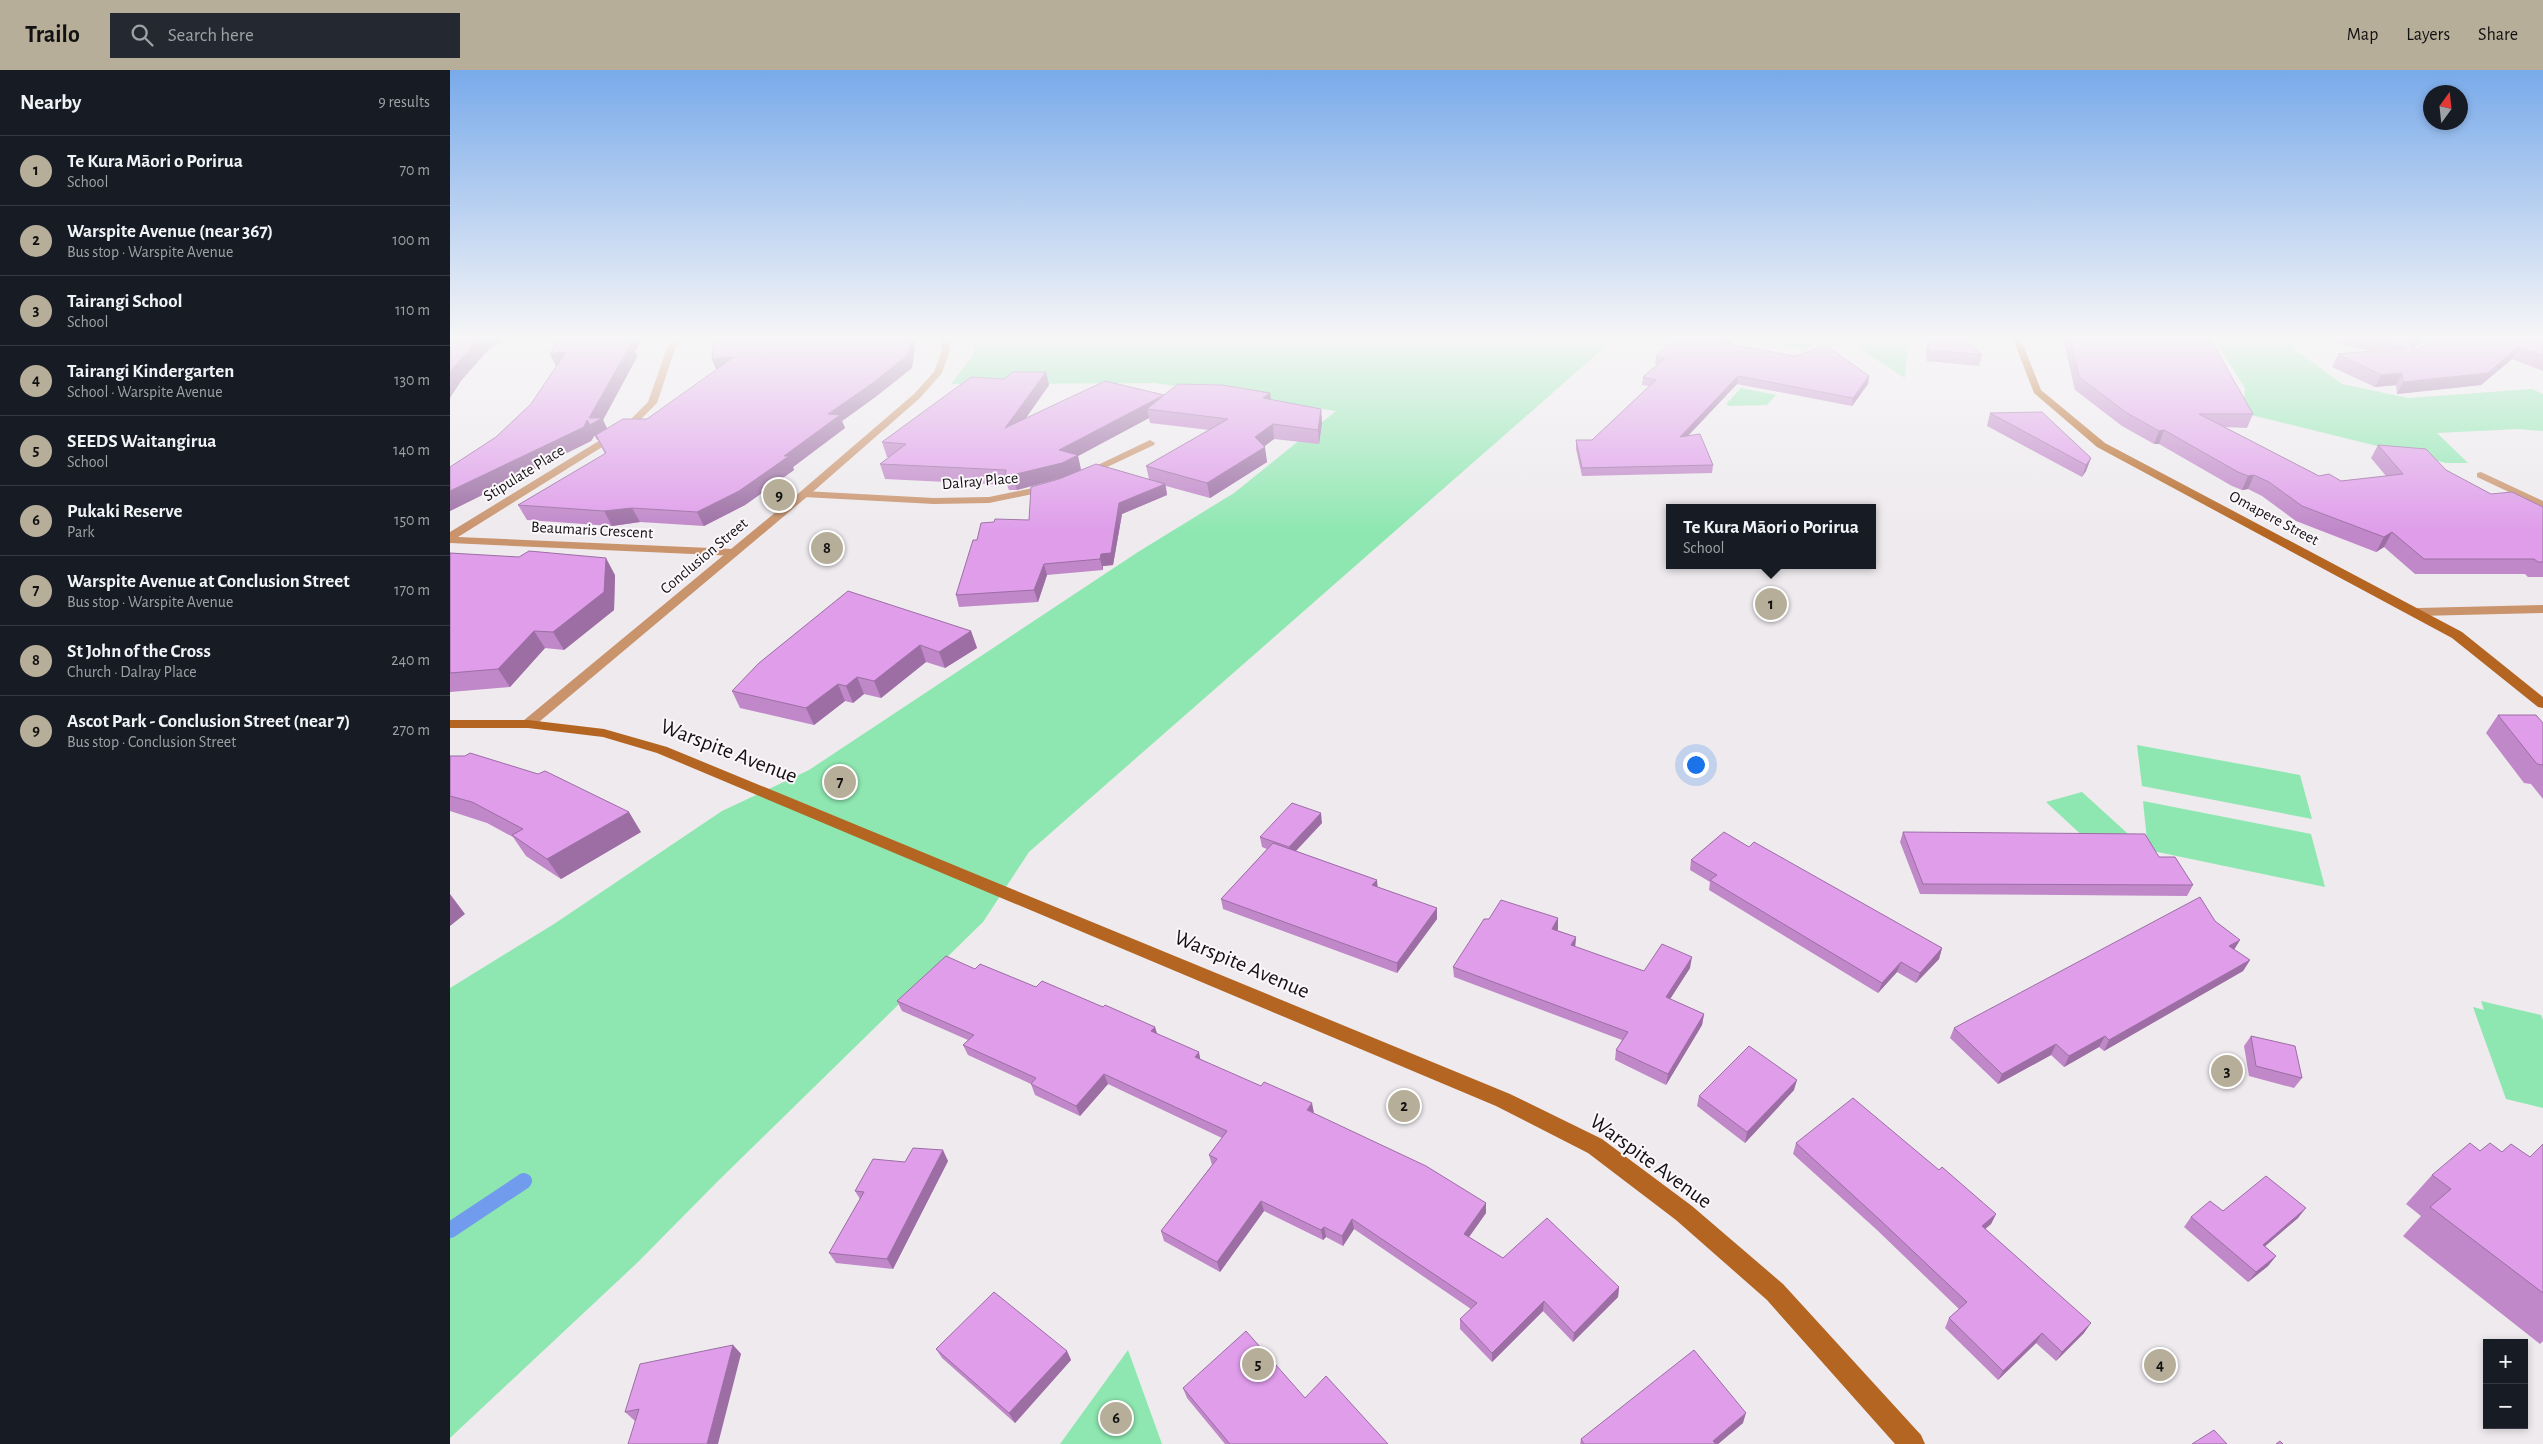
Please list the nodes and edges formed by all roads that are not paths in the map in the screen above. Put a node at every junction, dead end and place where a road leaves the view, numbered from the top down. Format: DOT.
graph roads {
  1 [pos="652,403"];
  2 [pos="909,403"];
  3 [pos="2051,403"];
  4 [pos="1150,444"];
  5 [pos="2481,475"];
  6 [pos="1077,477"];
  7 [pos="1060,483"];
  8 [pos="804,494"];
  9 [pos="2543,505"];
  10 [pos="450,538"];
  11 [pos="733,553"];
  12 [pos="2543,609"];
  13 [pos="2418,612"];
  14 [pos="2543,704"];
  15 [pos="450,724"];
  16 [pos="528,724"];
  17 [pos="1912,1444"];
  1 -- 10 [label="street, Stipulate Place"];
  2 -- 8 [label="street, Conclusion Street"];
  3 -- 13 [label="main road, Omapere Street"];
  4 -- 6 [label="street"];
  5 -- 9 [label="street"];
  7 -- 8 [label="street, Dalray Place"];
  8 -- 11 [label="street, Conclusion Street"];
  10 -- 11 [label="street, Beaumaris Crescent"];
  11 -- 16 [label="street, Conclusion Street"];
  12 -- 13 [label="street"];
  13 -- 14 [label="main road, Omapere Street"];
  15 -- 16 [label="main road, Warspite Avenue"];
  16 -- 17 [label="main road, Warspite Avenue"];
}
